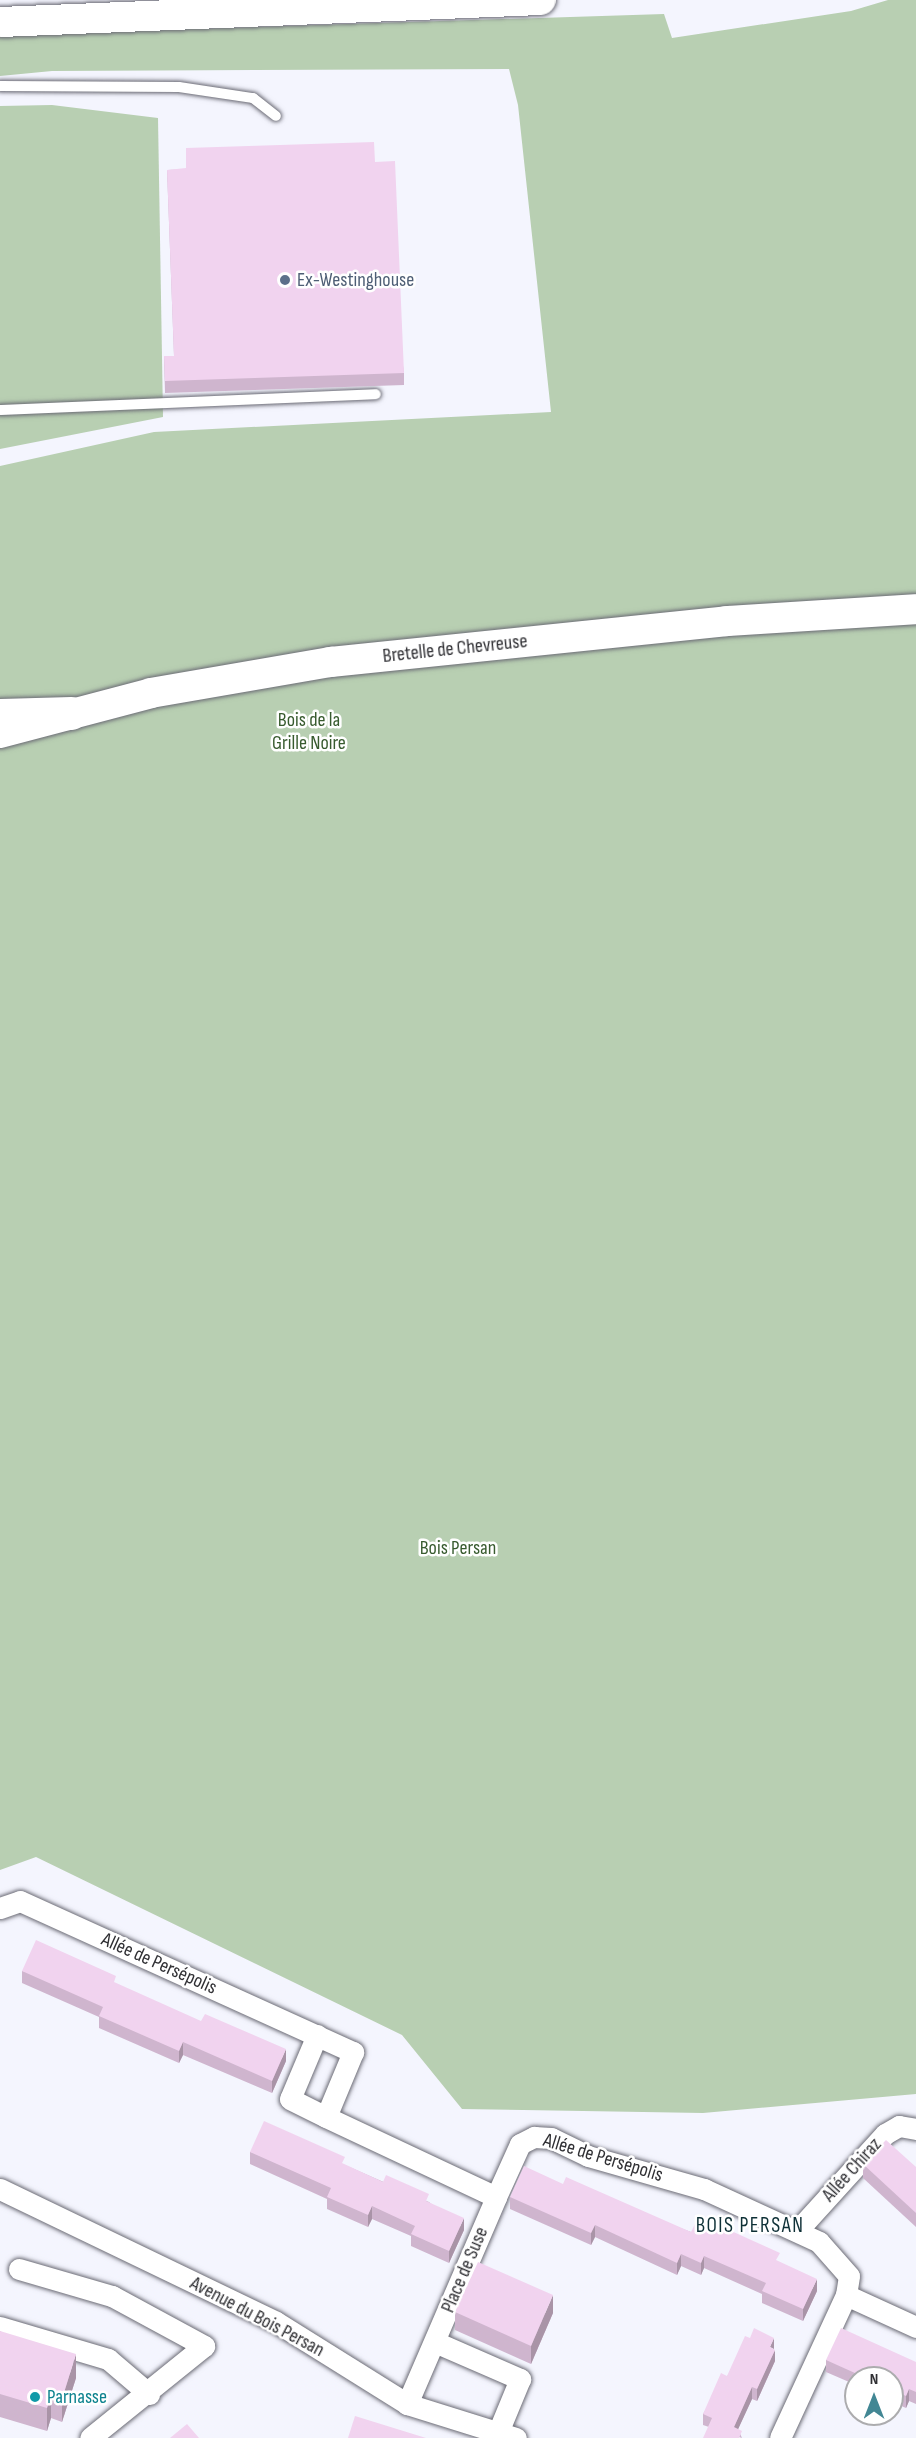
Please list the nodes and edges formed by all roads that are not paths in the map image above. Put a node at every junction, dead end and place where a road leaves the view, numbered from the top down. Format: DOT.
graph roads {
  1 [pos="541,0"];
  2 [pos="332,4"];
  3 [pos="0,22"];
  4 [pos="0,86"];
  5 [pos="276,116"];
  6 [pos="376,394"];
  7 [pos="0,410"];
  8 [pos="916,609"];
  9 [pos="71,712"];
  10 [pos="0,715"];
  11 [pos="0,733"];
  12 [pos="0,1908"];
  13 [pos="317,2035"];
  14 [pos="326,2117"];
  15 [pos="916,2129"];
  16 [pos="0,2189"];
  17 [pos="496,2197"];
  18 [pos="797,2230"];
  19 [pos="19,2269"];
  20 [pos="846,2295"];
  21 [pos="0,2327"];
  22 [pos="916,2327"];
  23 [pos="435,2342"];
  24 [pos="149,2394"];
  25 [pos="407,2404"];
  26 [pos="507,2435"];
  27 [pos="90,2438"];
  28 [pos="780,2438"];
  1 -- 2 [label="main road"];
  2 -- 3 [label="main road"];
  4 -- 5 [label="lane"];
  6 -- 7 [label="lane"];
  8 -- 9 [label="main road, Bretelle de Chevreuse"];
  9 -- 10 [label="highway"];
  9 -- 11 [label="main road, Bretelle de Chevreuse"];
  12 -- 13 [label="street, Allée de Persépolis"];
  13 -- 14 [label="street"];
  13 -- 14 [label="street, Allée de Persépolis"];
  14 -- 17 [label="street"];
  15 -- 18 [label="street, Allée Chiraz"];
  16 -- 25 [label="street, Avenue du Bois Persan"];
  17 -- 18 [label="street, Allée de Persépolis"];
  17 -- 23 [label="street, Place de Suse"];
  18 -- 20 [label="street, Allée de Persépolis"];
  19 -- 24 [label="street"];
  20 -- 22 [label="street"];
  20 -- 28 [label="street"];
  21 -- 24 [label="street"];
  23 -- 25 [label="street, Place de Suse"];
  23 -- 26 [label="street"];
  24 -- 27 [label="street"];
  25 -- 26 [label="street, Avenue du Bois Persan"];
}
